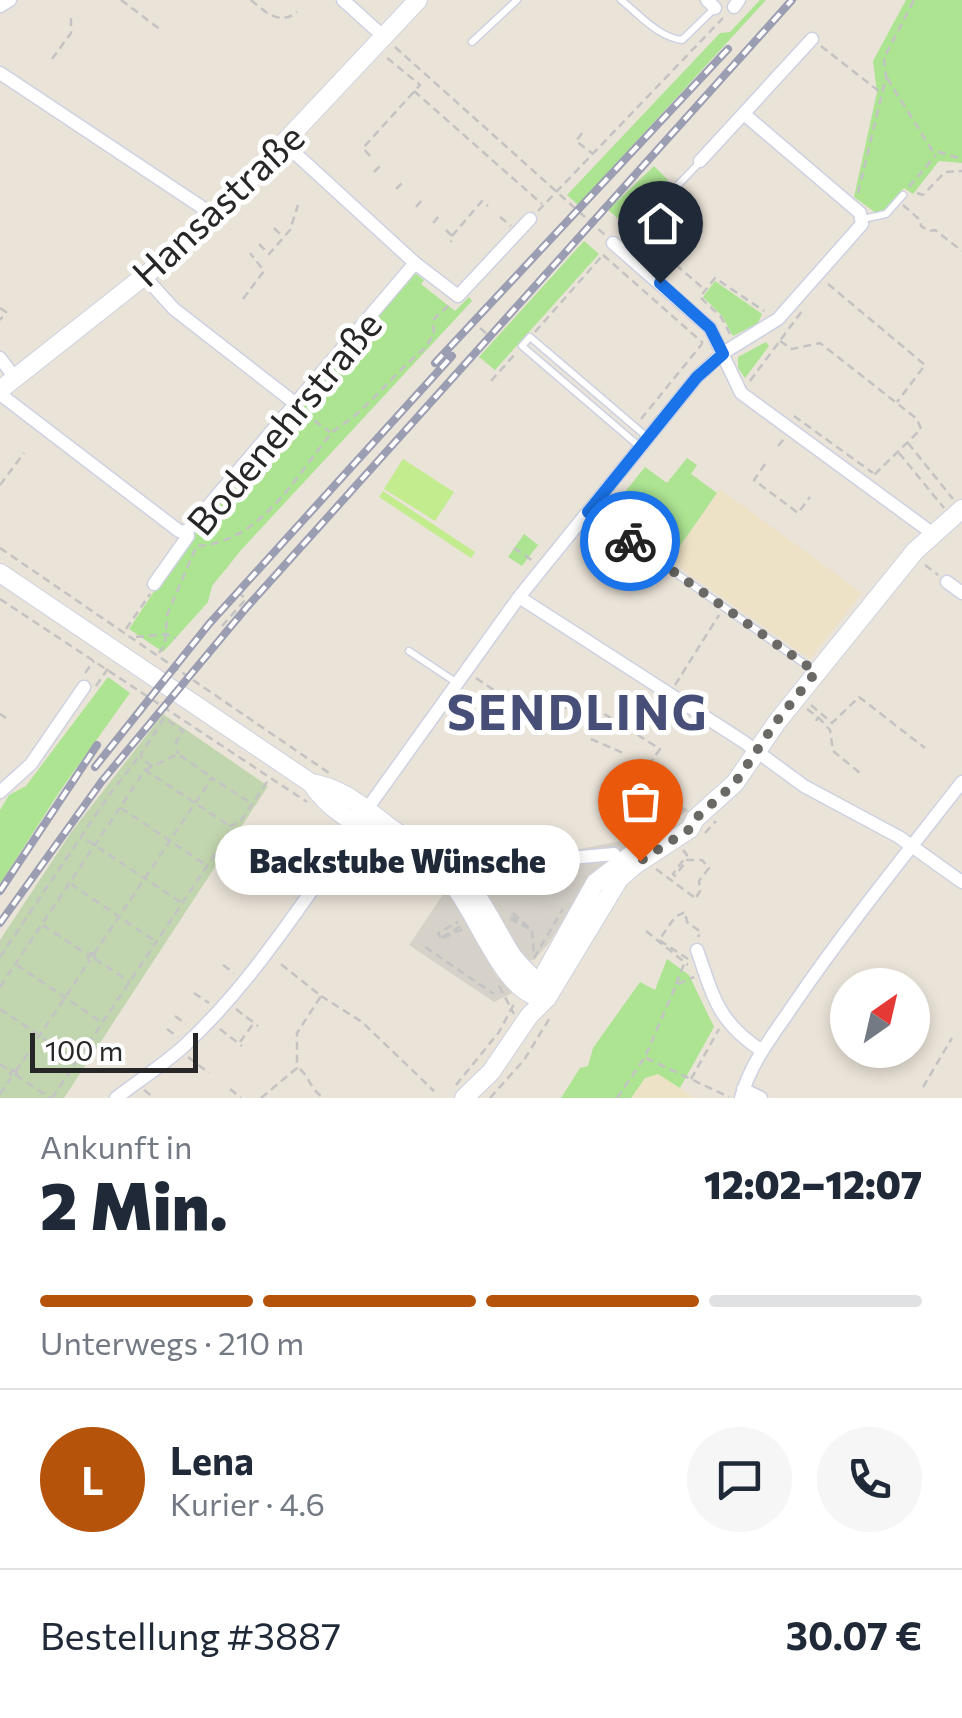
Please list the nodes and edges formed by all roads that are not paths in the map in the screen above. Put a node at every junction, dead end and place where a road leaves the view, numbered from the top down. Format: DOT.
graph roads {
  1 [pos="10,0"];
  2 [pos="343,0"];
  3 [pos="418,0"];
  4 [pos="516,0"];
  5 [pos="622,0"];
  6 [pos="0,6"];
  7 [pos="724,6"];
  8 [pos="812,39"];
  9 [pos="472,42"];
  10 [pos="388,47"];
  11 [pos="0,73"];
  12 [pos="744,114"];
  13 [pos="285,144"];
  14 [pos="700,161"];
  15 [pos="678,185"];
  16 [pos="901,198"];
  17 [pos="859,214"];
  18 [pos="215,216"];
  19 [pos="530,219"];
  20 [pos="608,238"];
  21 [pos="415,264"];
  22 [pos="144,276"];
  23 [pos="721,355"];
  24 [pos="0,358"];
  25 [pos="16,378"];
  26 [pos="0,392"];
  27 [pos="296,404"];
  28 [pos="644,443"];
  29 [pos="954,506"];
  30 [pos="588,512"];
  31 [pos="932,533"];
  32 [pos="190,539"];
  33 [pos="0,573"];
  34 [pos="947,582"];
  35 [pos="154,584"];
  36 [pos="962,593"];
  37 [pos="519,597"];
  38 [pos="409,651"];
  39 [pos="816,672"];
  40 [pos="84,681"];
  41 [pos="458,684"];
  42 [pos="756,751"];
  43 [pos="962,782"];
  44 [pos="4,783"];
  45 [pos="311,783"];
  46 [pos="367,809"];
  47 [pos="913,846"];
  48 [pos="614,854"];
  49 [pos="336,855"];
  50 [pos="438,865"];
  51 [pos="472,867"];
  52 [pos="962,882"];
  53 [pos="697,944"];
  54 [pos="535,991"];
  55 [pos="762,1051"];
  56 [pos="742,1094"];
  57 [pos="459,1095"];
  58 [pos="116,1098"];
  59 [pos="761,1098"];
  1 -- 6 [label="street"];
  2 -- 10 [label="street"];
  3 -- 10 [label="main road, Hansastraße"];
  4 -- 9 [label="lane"];
  5 -- 7 [label="lane"];
  8 -- 12 [label="street"];
  10 -- 13 [label="main road, Hansastraße"];
  11 -- 18 [label="street"];
  12 -- 14 [label="street"];
  12 -- 17 [label="street"];
  13 -- 18 [label="main road, Hansastraße"];
  13 -- 21 [label="street"];
  14 -- 15 [label="lane"];
  16 -- 17 [label="lane"];
  17 -- 23 [label="street"];
  18 -- 22 [label="main road, Hansastraße"];
  19 -- 21 [label="street"];
  20 -- 23 [label="street"];
  21 -- 27 [label="street, Bodenehrstraße"];
  22 -- 25 [label="main road, Hansastraße"];
  22 -- 27 [label="street"];
  23 -- 28 [label="street"];
  23 -- 31 [label="street"];
  24 -- 25 [label="street"];
  25 -- 26 [label="main road, Hansastraße"];
  26 -- 32 [label="street"];
  27 -- 32 [label="street, Bodenehrstraße"];
  28 -- 28 [label="lane"];
  28 -- 30 [label="street"];
  29 -- 31 [label="main road"];
  30 -- 37 [label="street"];
  30 -- 39 [label="lane"];
  31 -- 39 [label="main road"];
  32 -- 35 [label="street, Bodenehrstraße"];
  33 -- 45 [label="main road"];
  34 -- 36 [label="street"];
  37 -- 41 [label="street"];
  37 -- 42 [label="street"];
  38 -- 41 [label="lane"];
  39 -- 42 [label="main road"];
  40 -- 44 [label="street"];
  41 -- 46 [label="street"];
  42 -- 47 [label="street"];
  42 -- 54 [label="main road"];
  43 -- 47 [label="street"];
  45 -- 46 [label="main road"];
  45 -- 50 [label="main road"];
  46 -- 50 [label="main road"];
  47 -- 52 [label="street"];
  47 -- 55 [label="street"];
  48 -- 51 [label="street"];
  49 -- 58 [label="street"];
  50 -- 54 [label="main road"];
  53 -- 55 [label="street"];
  54 -- 57 [label="main road"];
  55 -- 56 [label="street"];
  56 -- 59 [label="street"];
}
